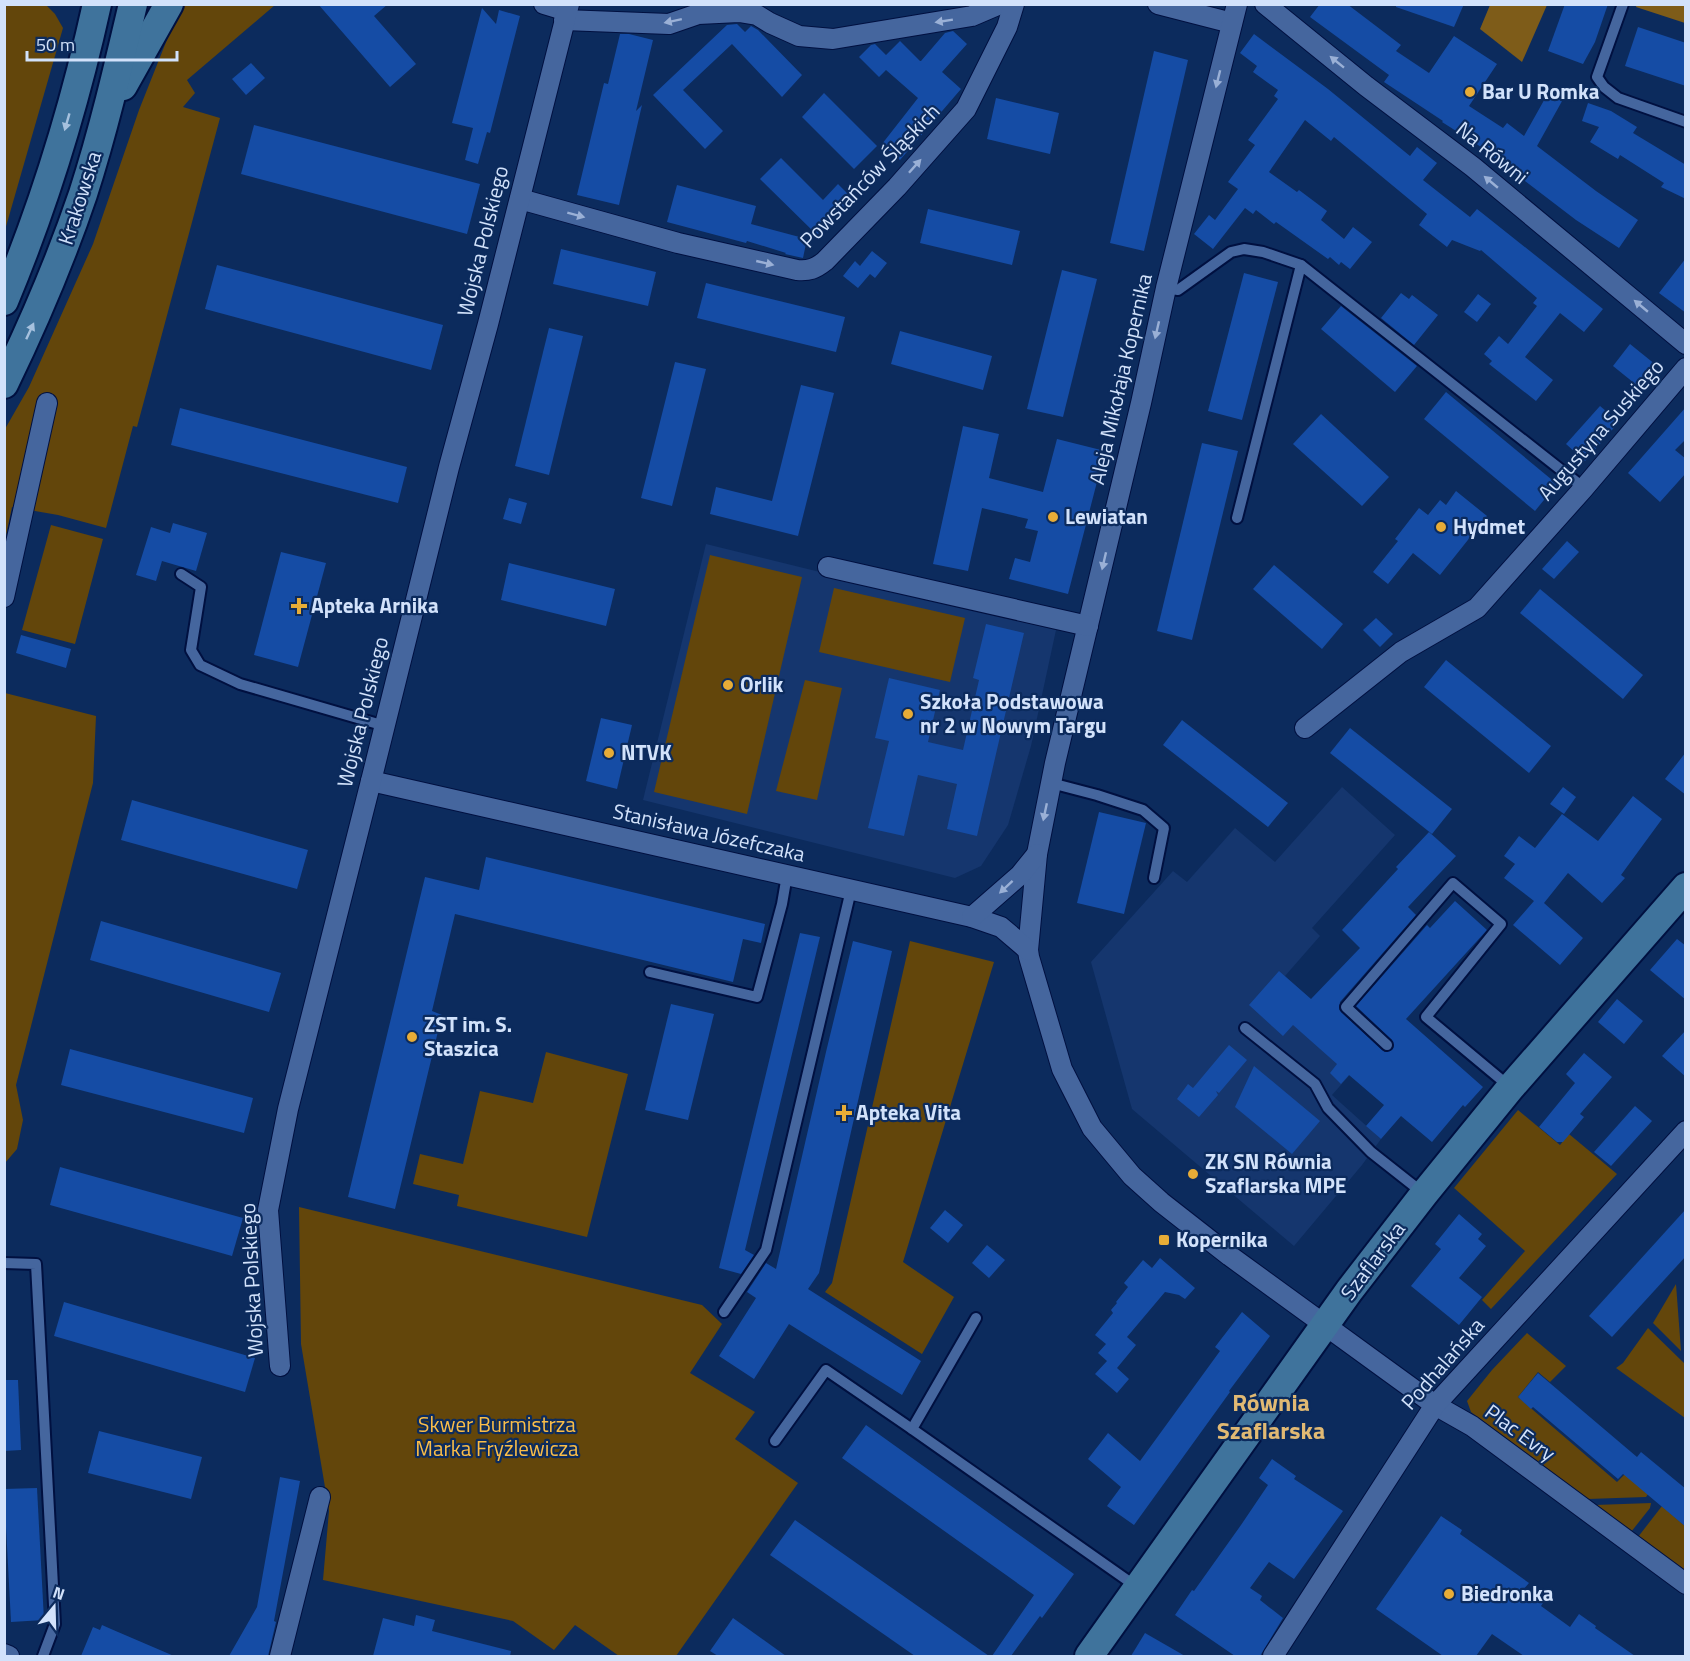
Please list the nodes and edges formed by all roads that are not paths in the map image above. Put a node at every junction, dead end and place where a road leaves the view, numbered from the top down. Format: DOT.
graph roads {
  1 [pos="84,4"];
  2 [pos="97,4"];
  3 [pos="133,4"];
  4 [pos="168,4"];
  5 [pos="544,4"];
  6 [pos="1000,4"];
  7 [pos="1014,4"];
  8 [pos="1158,4"];
  9 [pos="1265,4"];
  10 [pos="1623,4"];
  11 [pos="697,10"];
  12 [pos="567,12"];
  13 [pos="1235,14"];
  14 [pos="83,66"];
  15 [pos="106,116"];
  16 [pos="1686,122"];
  17 [pos="520,199"];
  18 [pos="1301,265"];
  19 [pos="1167,288"];
  20 [pos="4,301"];
  21 [pos="1686,344"];
  22 [pos="1686,368"];
  23 [pos="4,384"];
  24 [pos="47,403"];
  25 [pos="1584,488"];
  26 [pos="1237,518"];
  27 [pos="828,567"];
  28 [pos="181,574"];
  29 [pos="4,597"];
  30 [pos="1088,626"];
  31 [pos="385,726"];
  32 [pos="1305,728"];
  33 [pos="371,781"];
  34 [pos="1051,783"];
  35 [pos="1037,854"];
  36 [pos="787,875"];
  37 [pos="1154,878"];
  38 [pos="1686,887"];
  39 [pos="851,890"];
  40 [pos="972,917"];
  41 [pos="1028,951"];
  42 [pos="650,972"];
  43 [pos="1245,1028"];
  44 [pos="1387,1045"];
  45 [pos="1510,1088"];
  46 [pos="1686,1131"];
  47 [pos="1424,1194"];
  48 [pos="4,1263"];
  49 [pos="723,1312"];
  50 [pos="976,1318"];
  51 [pos="1325,1324"];
  52 [pos="280,1366"];
  53 [pos="1435,1405"];
  54 [pos="912,1429"];
  55 [pos="775,1441"];
  56 [pos="320,1497"];
  57 [pos="1686,1584"];
  58 [pos="1137,1587"];
  59 [pos="4,1654"];
  60 [pos="9,1656"];
  61 [pos="44,1656"];
  62 [pos="280,1656"];
  63 [pos="1089,1656"];
  64 [pos="1273,1656"];
  1 -- 14 [label="street"];
  2 -- 14 [label="street, Krakowska"];
  3 -- 15 [label="street, Krakowska"];
  4 -- 15 [label="street"];
  5 -- 12 [label="street"];
  6 -- 11 [label="street, one-way"];
  17 -- 7 [label="street, Powstańców Śląskich, one-way"];
  8 -- 13 [label="street"];
  21 -- 9 [label="street, Na Równi, one-way"];
  10 -- 16 [label="lane"];
  11 -- 12 [label="street, one-way"];
  12 -- 17 [label="street, Wojska Polskiego"];
  13 -- 19 [label="street, Aleja Mikołaja Kopernika, one-way"];
  14 -- 20 [label="street, Krakowska, one-way"];
  23 -- 15 [label="street, Krakowska, one-way"];
  17 -- 31 [label="street, Wojska Polskiego"];
  18 -- 19 [label="lane"];
  18 -- 25 [label="lane"];
  18 -- 26 [label="lane"];
  19 -- 30 [label="street, Aleja Mikołaja Kopernika, one-way"];
  22 -- 25 [label="street, Augustyna Suskiego"];
  24 -- 29 [label="street"];
  25 -- 32 [label="street, Augustyna Suskiego"];
  27 -- 30 [label="street"];
  28 -- 31 [label="lane"];
  30 -- 34 [label="street, Aleja Mikołaja Kopernika"];
  31 -- 33 [label="street, Wojska Polskiego"];
  33 -- 36 [label="street, Stanisława Józefczaka"];
  33 -- 52 [label="street, Wojska Polskiego"];
  34 -- 35 [label="street, Aleja Mikołaja Kopernika, one-way"];
  34 -- 37 [label="lane"];
  35 -- 40 [label="street, one-way"];
  35 -- 41 [label="street, Aleja Mikołaja Kopernika"];
  36 -- 39 [label="street, Stanisława Józefczaka"];
  36 -- 42 [label="lane"];
  38 -- 45 [label="street, Szaflarska"];
  39 -- 40 [label="street, Stanisława Józefczaka"];
  39 -- 49 [label="lane"];
  40 -- 41 [label="street, Stanisława Józefczaka"];
  41 -- 51 [label="street, Aleja Mikołaja Kopernika"];
  43 -- 47 [label="lane"];
  44 -- 45 [label="lane"];
  45 -- 47 [label="street, Szaflarska"];
  46 -- 53 [label="street, Podhalańska"];
  47 -- 51 [label="street, Szaflarska"];
  48 -- 61 [label="lane"];
  50 -- 54 [label="lane"];
  51 -- 53 [label="street, Plac Evry"];
  51 -- 58 [label="street, Szaflarska"];
  53 -- 57 [label="street, Plac Evry"];
  53 -- 64 [label="street, Podhalańska"];
  54 -- 55 [label="lane"];
  54 -- 58 [label="lane"];
  56 -- 62 [label="street"];
  58 -- 63 [label="street, Szaflarska"];
  59 -- 60 [label="street"];
}
